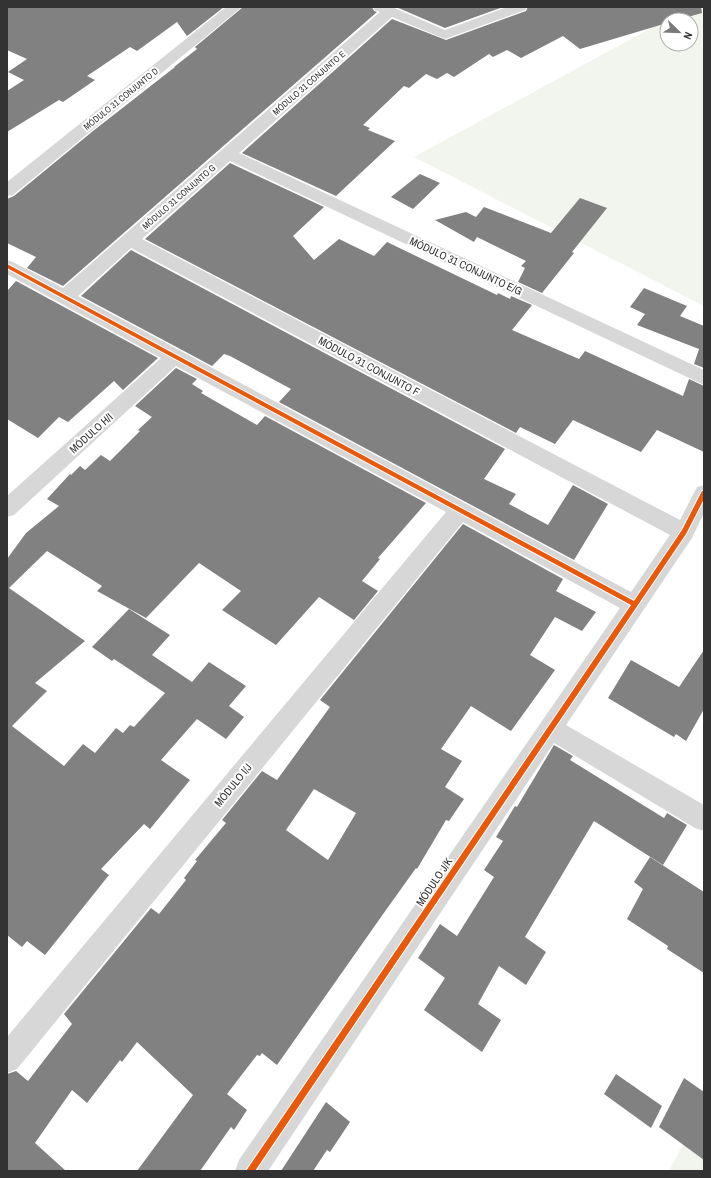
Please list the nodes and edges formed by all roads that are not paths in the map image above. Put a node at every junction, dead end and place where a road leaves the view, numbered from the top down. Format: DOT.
graph roads {
  1 [pos="235,7"];
  2 [pos="520,7"];
  3 [pos="385,9"];
  4 [pos="228,154"];
  5 [pos="7,191"];
  6 [pos="130,240"];
  7 [pos="7,266"];
  8 [pos="65,297"];
  9 [pos="175,356"];
  10 [pos="704,378"];
  11 [pos="704,493"];
  12 [pos="7,509"];
  13 [pos="460,510"];
  14 [pos="684,532"];
  15 [pos="634,604"];
  16 [pos="550,728"];
  17 [pos="704,819"];
  18 [pos="7,1059"];
  19 [pos="250,1171"];
  1 -- 5 [label="street, MÓDULO 31 CONJUNTO D"];
  2 -- 3 [label="street"];
  3 -- 4 [label="street, MÓDULO 31 CONJUNTO E"];
  4 -- 6 [label="street, MÓDULO 31 CONJUNTO G"];
  4 -- 10 [label="street, MÓDULO 31 CONJUNTO E/G"];
  6 -- 8 [label="street"];
  6 -- 14 [label="street, MÓDULO 31 CONJUNTO F"];
  7 -- 8 [label="street"];
  8 -- 9 [label="street"];
  9 -- 12 [label="street, MÓDULO H/I"];
  9 -- 13 [label="street"];
  11 -- 14 [label="street, MÓDULO J/K"];
  13 -- 15 [label="street"];
  13 -- 18 [label="street, MÓDULO I/J"];
  14 -- 15 [label="street, MÓDULO J/K"];
  15 -- 16 [label="street, MÓDULO J/K"];
  16 -- 17 [label="street"];
  16 -- 19 [label="street, MÓDULO J/K"];
}
